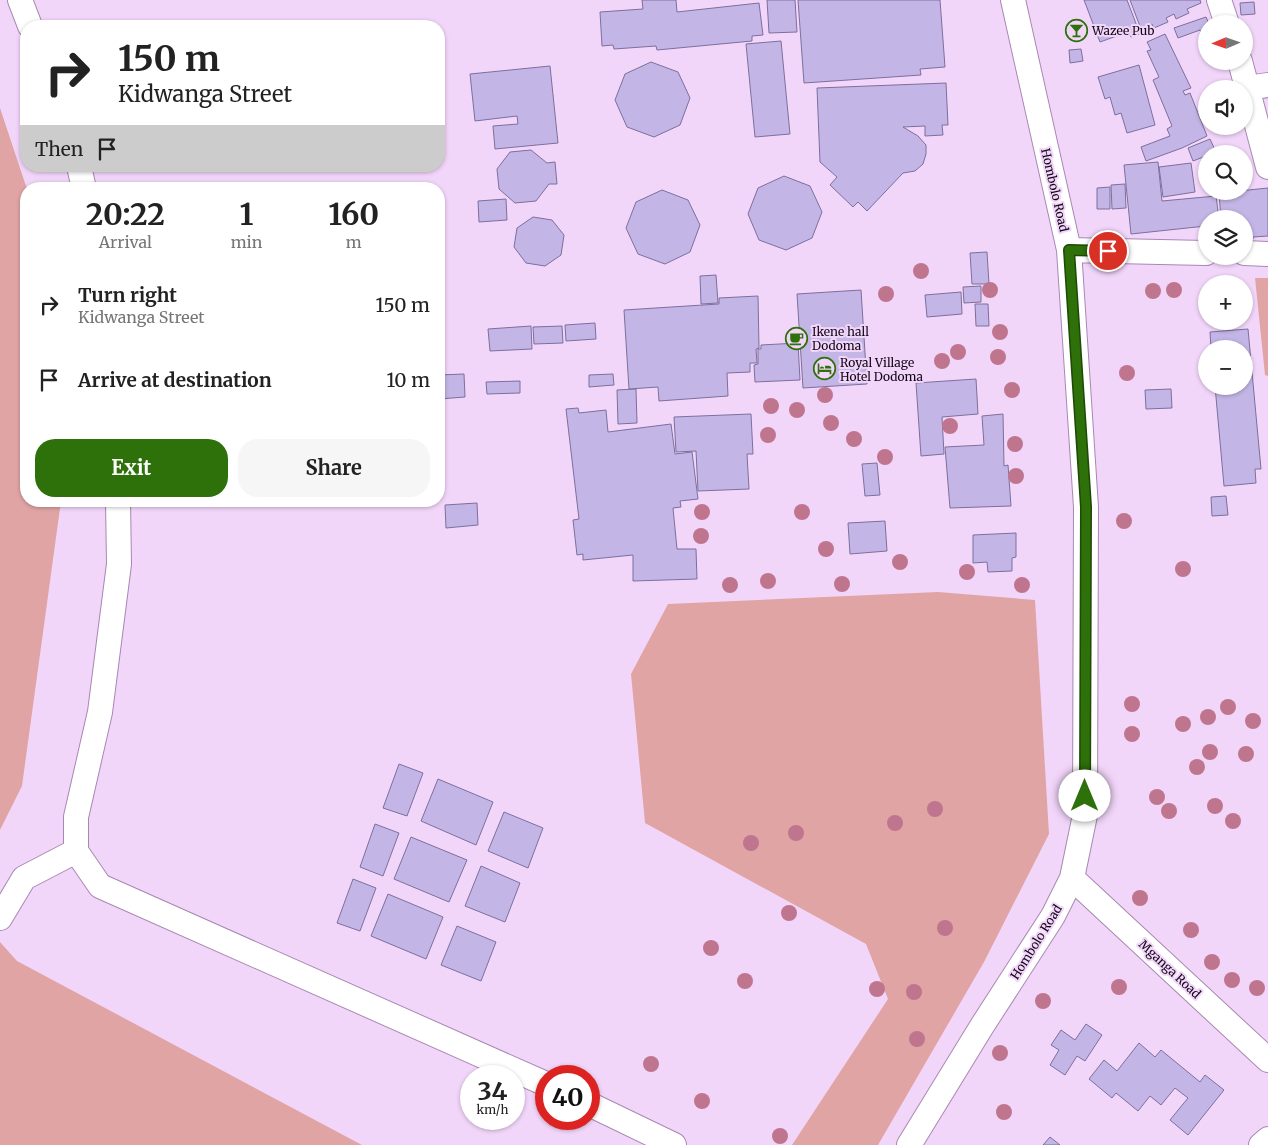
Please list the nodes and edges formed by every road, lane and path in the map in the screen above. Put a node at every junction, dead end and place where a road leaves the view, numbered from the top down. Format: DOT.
graph roads {
  1 [pos="20,0"];
  2 [pos="1219,0"];
  3 [pos="1011,4"];
  4 [pos="1224,15"];
  5 [pos="28,20"];
  6 [pos="1246,70"];
  7 [pos="1257,86"];
  8 [pos="1268,166"];
  9 [pos="1069,250"];
  10 [pos="1198,253"];
  11 [pos="1253,253"];
  12 [pos="1268,254"];
  13 [pos="118,507"];
  14 [pos="76,851"];
  15 [pos="1072,878"];
  16 [pos="0,918"];
  17 [pos="1268,1060"];
  18 [pos="535,1079"];
  19 [pos="600,1109"];
  20 [pos="1268,1139"];
  21 [pos="674,1145"];
  22 [pos="909,1145"];
  23 [pos="1261,1145"];
  1 -- 5 [label="street"];
  2 -- 4 [label="street"];
  3 -- 9 [label="street, Hombolo Road"];
  6 -- 7 [label="street"];
  7 -- 8 [label="street"];
  9 -- 10 [label="street"];
  9 -- 15 [label="street, Hombolo Road"];
  11 -- 12 [label="street"];
  13 -- 14 [label="street"];
  14 -- 16 [label="street"];
  14 -- 18 [label="street"];
  15 -- 17 [label="street, Mganga Road"];
  15 -- 22 [label="street, Hombolo Road"];
  19 -- 21 [label="street"];
  20 -- 23 [label="street"];
}
